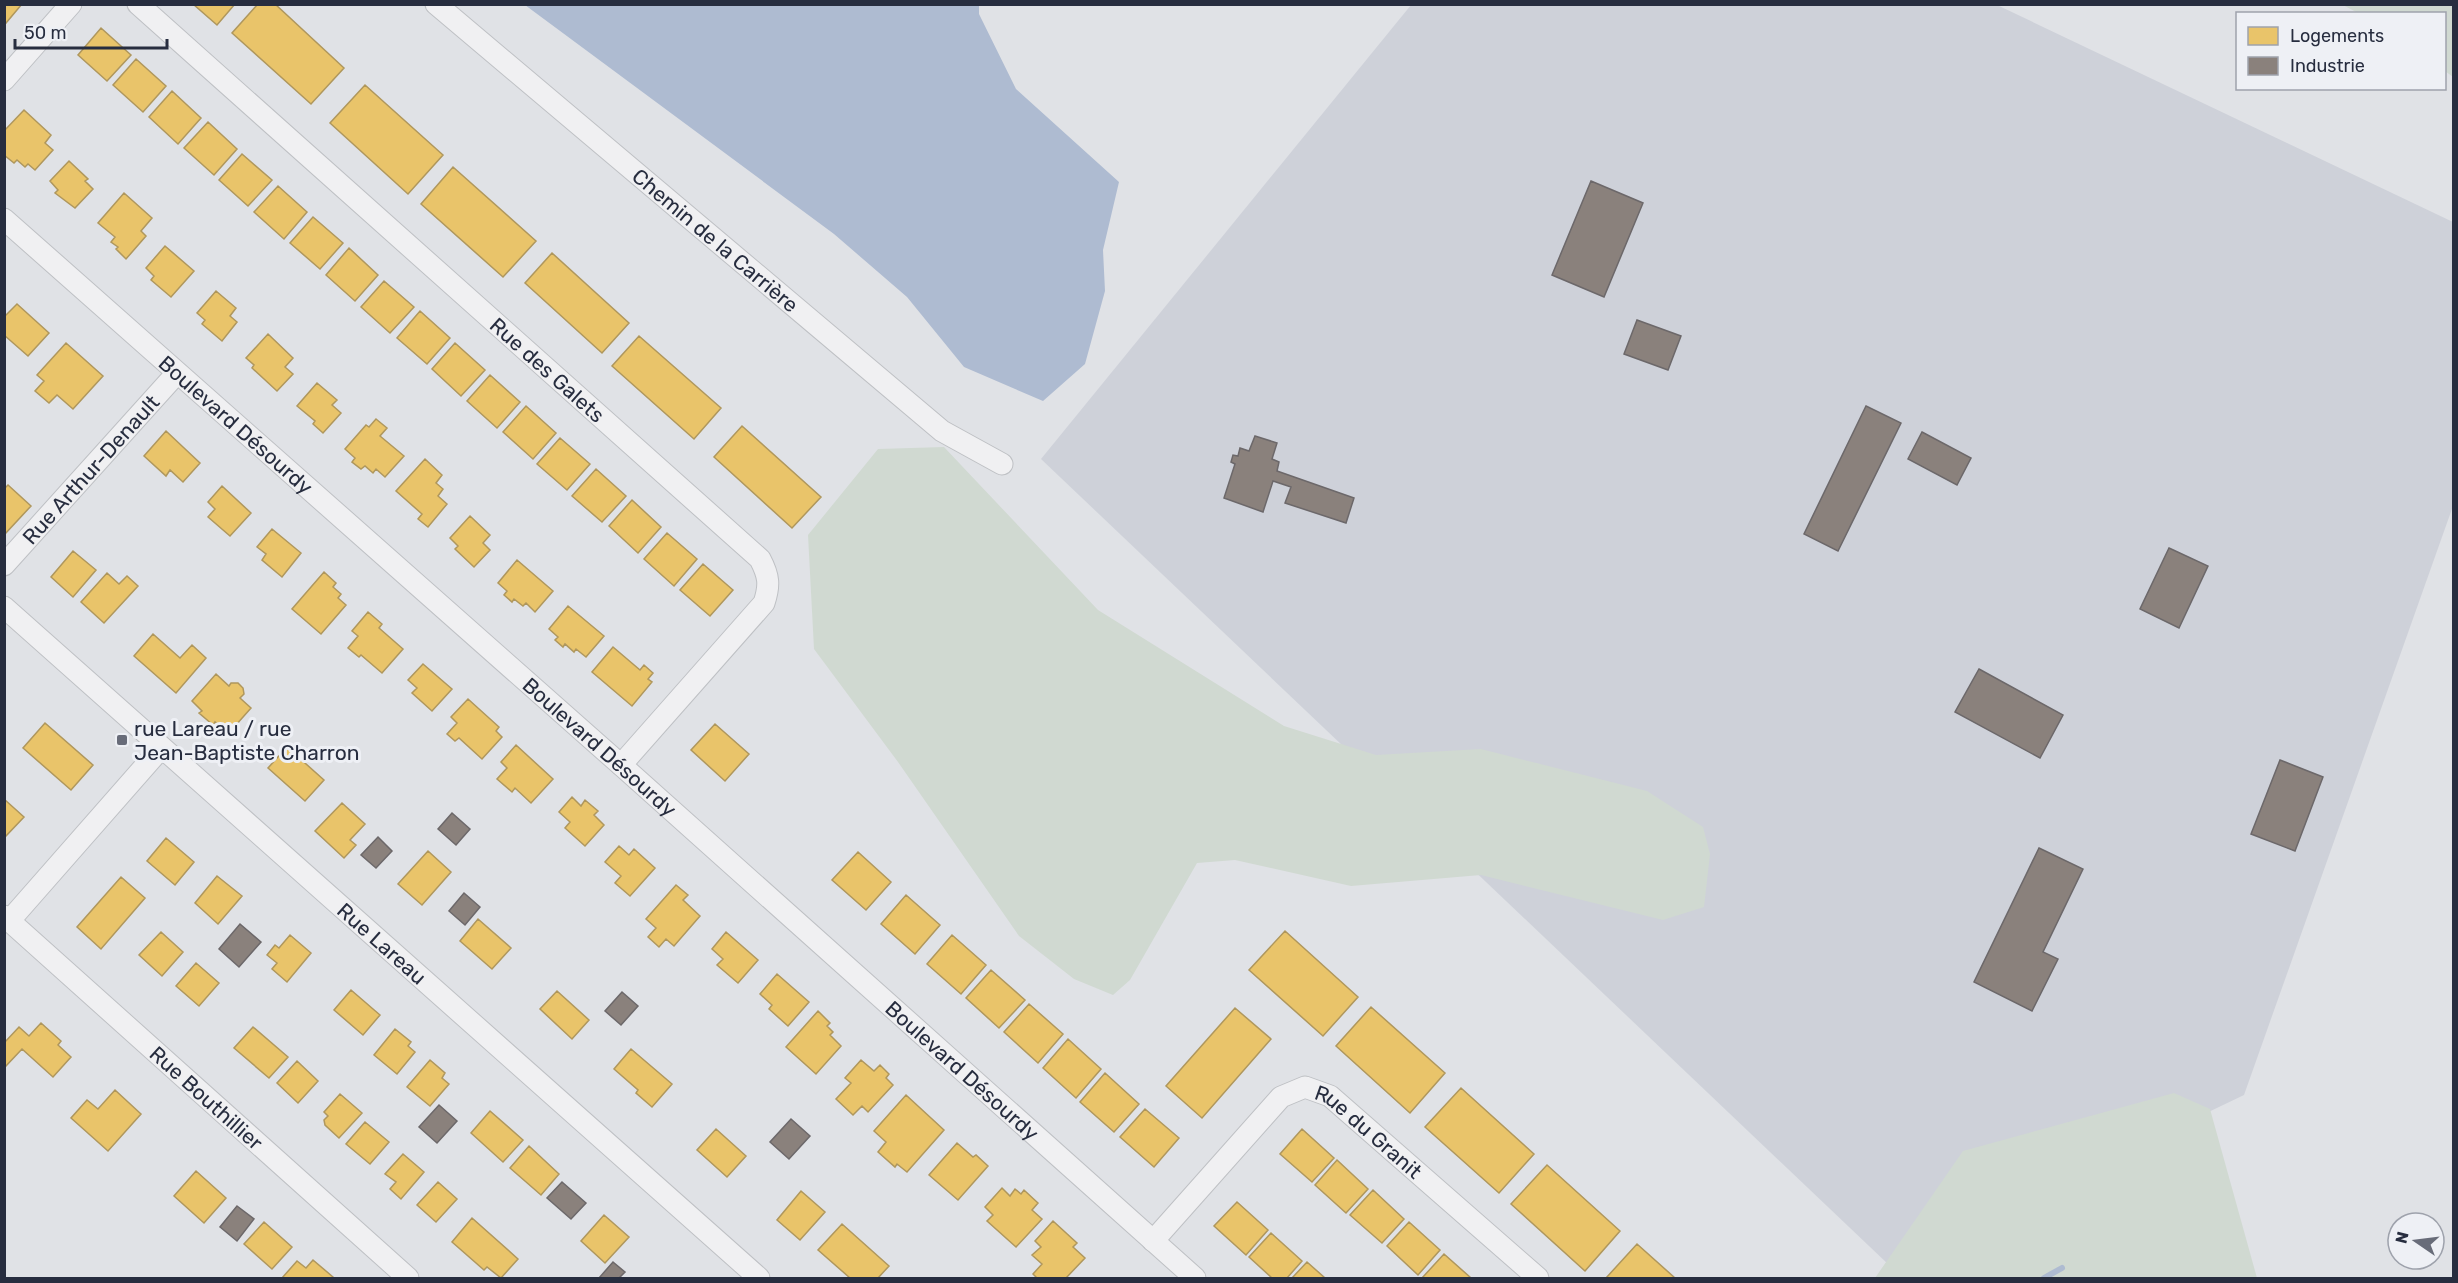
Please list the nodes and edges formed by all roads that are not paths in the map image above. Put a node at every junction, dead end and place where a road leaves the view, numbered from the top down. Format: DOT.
graph roads {
  1 [pos="71,4"];
  2 [pos="138,4"];
  3 [pos="436,4"];
  4 [pos="4,80"];
  5 [pos="4,219"];
  6 [pos="177,373"];
  7 [pos="1002,464"];
  8 [pos="4,565"];
  9 [pos="4,607"];
  10 [pos="161,748"];
  11 [pos="621,765"];
  12 [pos="7,918"];
  13 [pos="1153,1241"];
  14 [pos="408,1278"];
  15 [pos="759,1278"];
  16 [pos="1195,1278"];
  17 [pos="1538,1278"];
  1 -- 4 [label="street"];
  2 -- 11 [label="street, Rue des Galets"];
  3 -- 7 [label="street, Chemin de la Carrière"];
  5 -- 6 [label="street, Boulevard Désourdy"];
  6 -- 8 [label="street, Rue Arthur-Denault"];
  6 -- 11 [label="street, Boulevard Désourdy"];
  9 -- 10 [label="street, Rue Lareau"];
  10 -- 12 [label="street"];
  10 -- 15 [label="street, Rue Lareau"];
  11 -- 13 [label="street, Boulevard Désourdy"];
  12 -- 14 [label="street, Rue Bouthillier"];
  13 -- 16 [label="street, Boulevard Désourdy"];
  13 -- 17 [label="street, Rue du Granit"];
}
